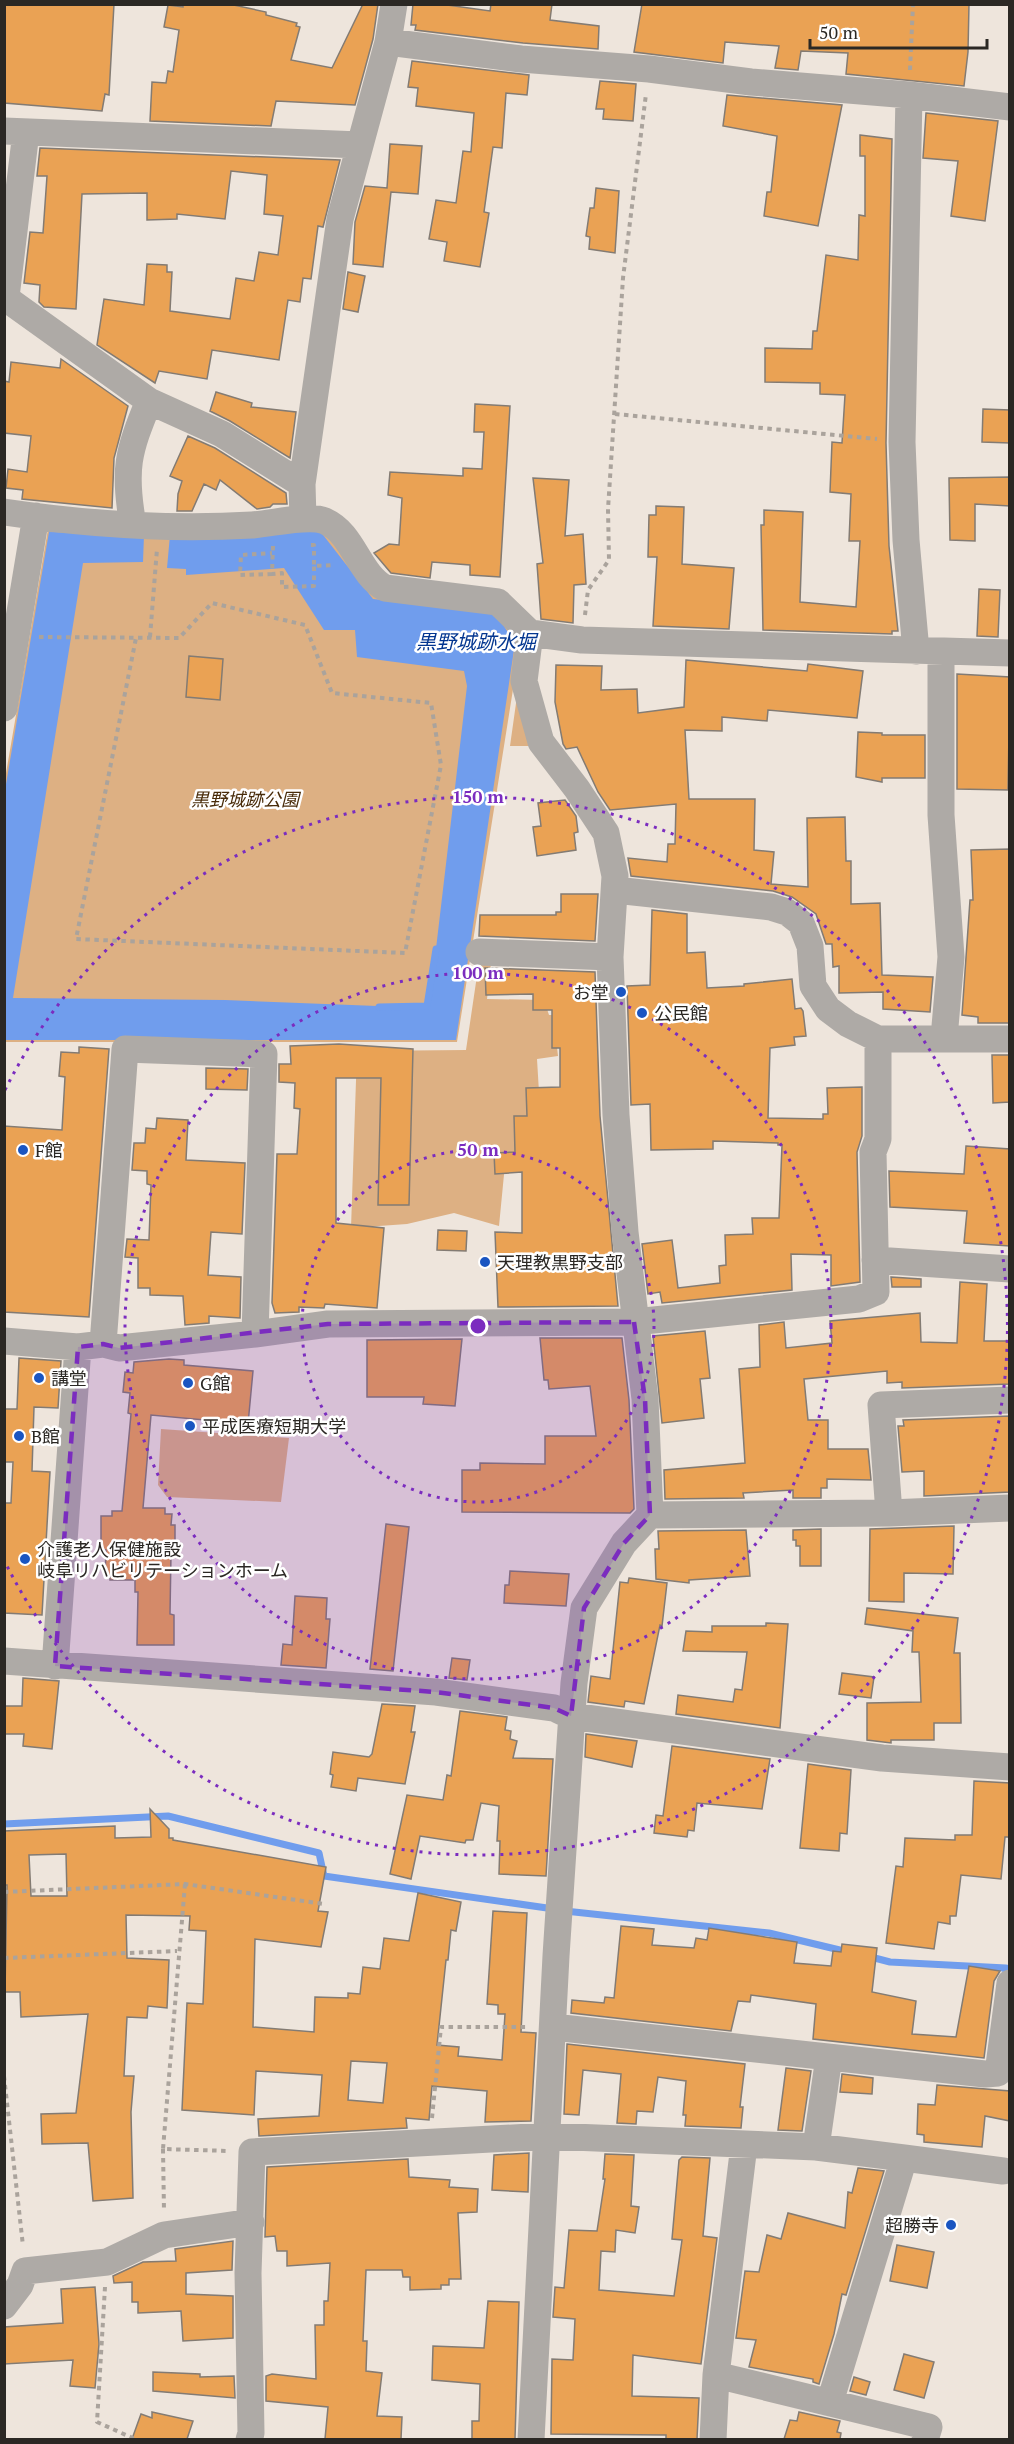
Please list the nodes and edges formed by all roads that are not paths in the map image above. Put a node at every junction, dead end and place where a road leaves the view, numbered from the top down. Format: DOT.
graph roads {
  1 [pos="394,4"];
  2 [pos="388,42"];
  3 [pos="909,95"];
  4 [pos="1010,107"];
  5 [pos="15,131"];
  6 [pos="360,146"];
  7 [pos="5,297"];
  8 [pos="149,401"];
  9 [pos="302,484"];
  10 [pos="4,512"];
  11 [pos="36,516"];
  12 [pos="303,519"];
  13 [pos="133,525"];
  14 [pos="530,633"];
  15 [pos="928,651"];
  16 [pos="1010,654"];
  17 [pos="4,708"];
  18 [pos="615,890"];
  19 [pos="479,952"];
  20 [pos="610,957"];
  21 [pos="944,1038"];
  22 [pos="878,1039"];
  23 [pos="1010,1039"];
  24 [pos="875,1260"];
  25 [pos="1010,1269"];
  26 [pos="634,1322"];
  27 [pos="255,1334"];
  28 [pos="4,1341"];
  29 [pos="91,1345"];
  30 [pos="1010,1400"];
  31 [pos="1010,1508"];
  32 [pos="889,1513"];
  33 [pos="650,1515"];
  34 [pos="4,1661"];
  35 [pos="55,1666"];
  36 [pos="572,1716"];
  37 [pos="1010,1767"];
  38 [pos="1010,1983"];
  39 [pos="552,2027"];
  40 [pos="829,2057"];
  41 [pos="548,2136"];
  42 [pos="744,2145"];
  43 [pos="816,2147"];
  44 [pos="904,2158"];
  45 [pos="1003,2171"];
  46 [pos="251,2222"];
  47 [pos="4,2306"];
  48 [pos="716,2375"];
  49 [pos="830,2402"];
  50 [pos="249,2439"];
  51 [pos="531,2439"];
  52 [pos="713,2439"];
  53 [pos="925,2439"];
  1 -- 2 [label="street"];
  2 -- 3 [label="street"];
  2 -- 6 [label="street"];
  3 -- 4 [label="street"];
  3 -- 15 [label="street"];
  5 -- 6 [label="street"];
  5 -- 7 [label="street"];
  6 -- 9 [label="street"];
  7 -- 8 [label="street"];
  8 -- 9 [label="street"];
  8 -- 13 [label="street"];
  9 -- 12 [label="street"];
  10 -- 11 [label="street"];
  11 -- 13 [label="street"];
  11 -- 17 [label="street"];
  12 -- 13 [label="street"];
  12 -- 14 [label="street"];
  14 -- 15 [label="street"];
  14 -- 18 [label="street"];
  15 -- 16 [label="street"];
  15 -- 21 [label="street"];
  18 -- 20 [label="street"];
  18 -- 22 [label="street"];
  19 -- 20 [label="street"];
  20 -- 26 [label="street"];
  21 -- 22 [label="street"];
  21 -- 23 [label="street"];
  22 -- 24 [label="street"];
  24 -- 25 [label="street"];
  24 -- 26 [label="street"];
  26 -- 27 [label="street"];
  26 -- 33 [label="street"];
  27 -- 29 [label="street"];
  27 -- 29 [label="street"];
  28 -- 29 [label="street"];
  29 -- 35 [label="street"];
  30 -- 32 [label="street"];
  31 -- 32 [label="street"];
  32 -- 33 [label="street"];
  33 -- 36 [label="street"];
  34 -- 35 [label="street"];
  35 -- 36 [label="street"];
  36 -- 37 [label="street"];
  36 -- 39 [label="street"];
  38 -- 40 [label="street"];
  39 -- 40 [label="street"];
  39 -- 41 [label="street"];
  40 -- 43 [label="street"];
  41 -- 42 [label="street"];
  41 -- 46 [label="street"];
  41 -- 51 [label="street"];
  42 -- 43 [label="street"];
  42 -- 48 [label="street"];
  43 -- 44 [label="street"];
  44 -- 45 [label="street"];
  44 -- 49 [label="street"];
  46 -- 47 [label="street"];
  46 -- 50 [label="street"];
  48 -- 49 [label="street"];
  48 -- 52 [label="street"];
  49 -- 53 [label="street"];
}
